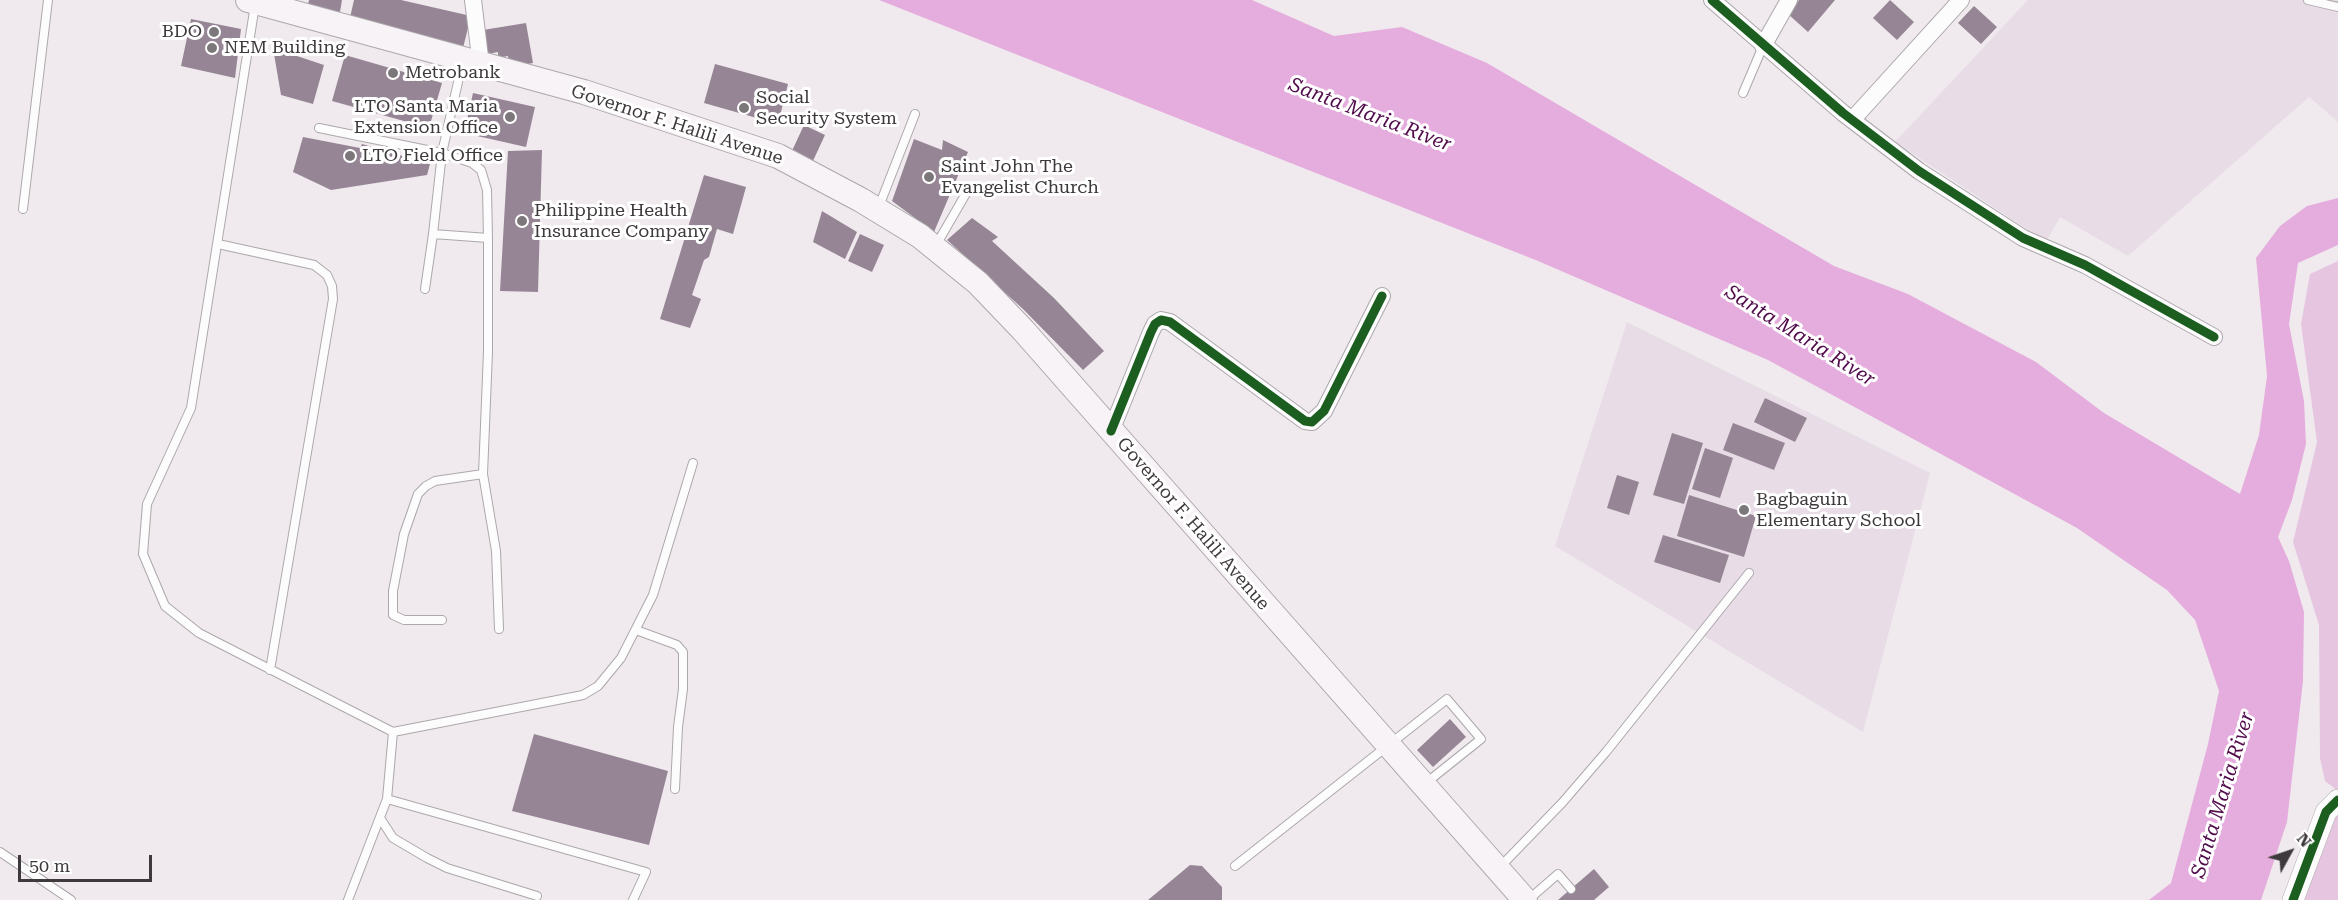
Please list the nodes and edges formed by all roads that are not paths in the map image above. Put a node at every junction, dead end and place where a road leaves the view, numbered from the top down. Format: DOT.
graph roads {
  1 [pos="48,0"];
  2 [pos="472,0"];
  3 [pos="1712,0"];
  4 [pos="1961,0"];
  5 [pos="2308,0"];
  6 [pos="253,1"];
  7 [pos="1782,3"];
  8 [pos="2338,7"];
  9 [pos="1763,46"];
  10 [pos="472,62"];
  11 [pos="1743,93"];
  12 [pos="915,114"];
  13 [pos="1852,120"];
  14 [pos="319,128"];
  15 [pos="442,153"];
  16 [pos="968,190"];
  17 [pos="23,209"];
  18 [pos="878,210"];
  19 [pos="433,234"];
  20 [pos="488,238"];
  21 [pos="218,244"];
  22 [pos="934,248"];
  23 [pos="425,289"];
  24 [pos="1382,296"];
  25 [pos="2214,337"];
  26 [pos="1111,431"];
  27 [pos="693,463"];
  28 [pos="483,474"];
  29 [pos="1749,573"];
  30 [pos="442,620"];
  31 [pos="499,629"];
  32 [pos="636,630"];
  33 [pos="270,670"];
  34 [pos="393,732"];
  35 [pos="1389,747"];
  36 [pos="1423,785"];
  37 [pos="675,789"];
  38 [pos="387,799"];
  39 [pos="2338,800"];
  40 [pos="380,819"];
  41 [pos="0,852"];
  42 [pos="1235,866"];
  43 [pos="1498,869"];
  44 [pos="1571,889"];
  45 [pos="537,896"];
  46 [pos="71,900"];
  47 [pos="348,900"];
  48 [pos="633,900"];
  49 [pos="1526,900"];
  50 [pos="2293,900"];
  1 -- 17 [label="lane"];
  2 -- 10 [label="street"];
  3 -- 9 [label="street"];
  4 -- 13 [label="street"];
  5 -- 8 [label="lane"];
  6 -- 10 [label="main road, Governor F. Halili Avenue"];
  6 -- 21 [label="lane"];
  7 -- 9 [label="street"];
  9 -- 11 [label="lane"];
  9 -- 13 [label="street"];
  10 -- 15 [label="lane"];
  10 -- 18 [label="main road, Governor F. Halili Avenue"];
  12 -- 18 [label="lane"];
  13 -- 25 [label="street"];
  14 -- 15 [label="lane"];
  15 -- 19 [label="lane"];
  15 -- 20 [label="lane"];
  16 -- 22 [label="lane"];
  18 -- 22 [label="main road, Governor F. Halili Avenue"];
  19 -- 20 [label="lane"];
  19 -- 23 [label="lane"];
  20 -- 28 [label="lane"];
  21 -- 33 [label="lane"];
  21 -- 33 [label="lane"];
  22 -- 26 [label="main road, Governor F. Halili Avenue"];
  24 -- 26 [label="street"];
  26 -- 35 [label="main road, Governor F. Halili Avenue"];
  27 -- 32 [label="lane"];
  28 -- 30 [label="lane"];
  28 -- 31 [label="lane"];
  29 -- 43 [label="lane"];
  32 -- 34 [label="lane"];
  32 -- 37 [label="lane"];
  33 -- 34 [label="lane"];
  34 -- 38 [label="lane"];
  35 -- 36 [label="main road, Governor F. Halili Avenue"];
  35 -- 36 [label="lane"];
  35 -- 42 [label="lane"];
  36 -- 43 [label="main road, Governor F. Halili Avenue"];
  38 -- 40 [label="lane"];
  38 -- 48 [label="lane"];
  39 -- 50 [label="street"];
  40 -- 45 [label="lane"];
  40 -- 47 [label="lane"];
  41 -- 46 [label="lane"];
  43 -- 49 [label="main road, Governor F. Halili Avenue"];
  44 -- 49 [label="lane"];
}
